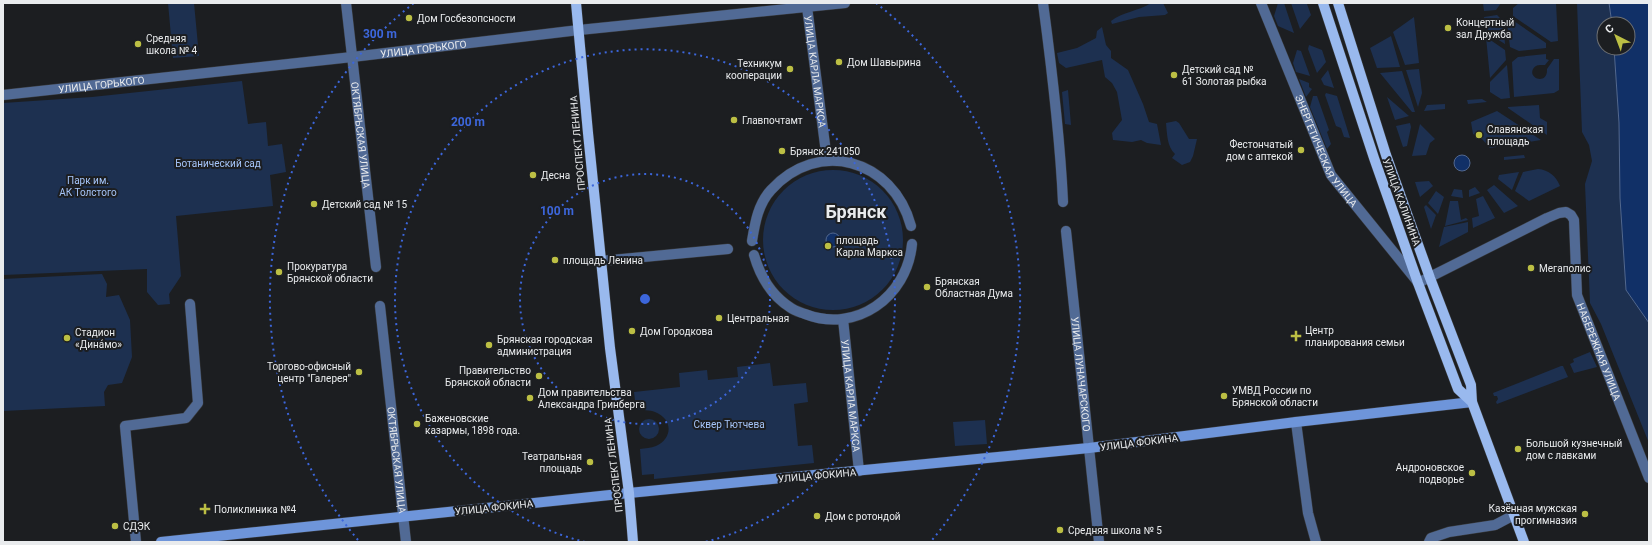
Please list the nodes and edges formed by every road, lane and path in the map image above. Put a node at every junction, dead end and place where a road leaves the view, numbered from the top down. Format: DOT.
graph roads {
  1 [pos="346,3"];
  2 [pos="576,3"];
  3 [pos="845,3"];
  4 [pos="1043,3"];
  5 [pos="1261,3"];
  6 [pos="1323,3"];
  7 [pos="1338,3"];
  8 [pos="807,7"];
  9 [pos="579,30"];
  10 [pos="352,57"];
  11 [pos="3,95"];
  12 [pos="827,160"];
  13 [pos="1063,202"];
  14 [pos="911,226"];
  15 [pos="1066,231"];
  16 [pos="752,241"];
  17 [pos="912,244"];
  18 [pos="728,249"];
  19 [pos="754,255"];
  20 [pos="601,261"];
  21 [pos="376,267"];
  22 [pos="1430,278"];
  23 [pos="1418,283"];
  24 [pos="190,304"];
  25 [pos="380,306"];
  26 [pos="843,319"];
  27 [pos="1472,402"];
  28 [pos="1296,422"];
  29 [pos="1089,448"];
  30 [pos="859,471"];
  31 [pos="1649,478"];
  32 [pos="629,493"];
  33 [pos="1514,515"];
  34 [pos="403,517"];
  35 [pos="136,542"];
  36 [pos="161,542"];
  37 [pos="406,542"];
  38 [pos="633,542"];
  39 [pos="1099,542"];
  40 [pos="1316,542"];
  41 [pos="1429,542"];
  42 [pos="1524,542"];
  1 -- 10 [label="street, ОКТЯБРЬСКАЯ УЛИЦА"];
  2 -- 9 [label="main road, ПРОСПЕКТ ЛЕНИНА"];
  3 -- 8 [label="street, УЛИЦА ГОРЬКОГО"];
  4 -- 13 [label="street"];
  5 -- 23 [label="street, ЭНЕРГЕТИЧЕСКАЯ УЛИЦА"];
  6 -- 23 [label="main road, УЛИЦА КАЛИНИНА"];
  7 -- 22 [label="main road, УЛИЦА КАЛИНИНА"];
  8 -- 9 [label="street, УЛИЦА ГОРЬКОГО"];
  8 -- 12 [label="street, УЛИЦА КАРЛА МАРКСА"];
  9 -- 10 [label="street, УЛИЦА ГОРЬКОГО"];
  9 -- 20 [label="main road, ПРОСПЕКТ ЛЕНИНА"];
  10 -- 11 [label="street, УЛИЦА ГОРЬКОГО"];
  10 -- 21 [label="street, ОКТЯБРЬСКАЯ УЛИЦА"];
  12 -- 14 [label="street"];
  12 -- 16 [label="street"];
  15 -- 29 [label="street, УЛИЦА ЛУНАЧАРСКОГО"];
  17 -- 26 [label="street"];
  18 -- 20 [label="street"];
  19 -- 26 [label="street"];
  20 -- 32 [label="main road, ПРОСПЕКТ ЛЕНИНА"];
  22 -- 23 [label="street"];
  22 -- 27 [label="main road, УЛИЦА КАЛИНИНА"];
  22 -- 31 [label="street, НАБЕРЕЖНАЯ УЛИЦА"];
  23 -- 27 [label="main road, УЛИЦА КАЛИНИНА"];
  24 -- 35 [label="street"];
  25 -- 34 [label="street, ОКТЯБРЬСКАЯ УЛИЦА"];
  26 -- 30 [label="street, УЛИЦА КАРЛА МАРКСА"];
  27 -- 28 [label="main road, УЛИЦА ФОКИНА"];
  27 -- 33 [label="main road, УЛИЦА КАЛИНИНА"];
  28 -- 29 [label="main road, УЛИЦА ФОКИНА"];
  28 -- 40 [label="street"];
  29 -- 30 [label="main road, УЛИЦА ФОКИНА"];
  29 -- 39 [label="street, УЛИЦА ЛУНАЧАРСКОГО"];
  30 -- 32 [label="main road, УЛИЦА ФОКИНА"];
  32 -- 34 [label="main road, УЛИЦА ФОКИНА"];
  32 -- 38 [label="main road, ПРОСПЕКТ ЛЕНИНА"];
  33 -- 41 [label="street"];
  33 -- 42 [label="main road, УЛИЦА КАЛИНИНА"];
  34 -- 36 [label="main road, УЛИЦА ФОКИНА"];
  34 -- 37 [label="street, ОКТЯБРЬСКАЯ УЛИЦА"];
}
